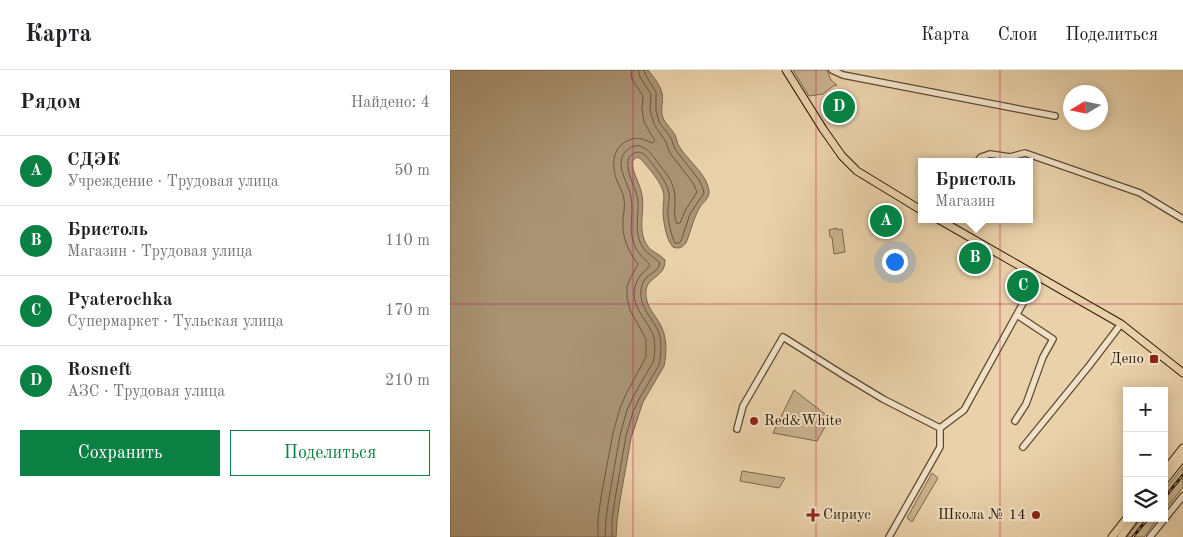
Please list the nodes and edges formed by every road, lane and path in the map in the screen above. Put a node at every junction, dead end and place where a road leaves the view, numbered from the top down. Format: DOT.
graph roads {
  1 [pos="786,70"];
  2 [pos="832,70"];
  3 [pos="1055,116"];
  4 [pos="980,158"];
  5 [pos="918,208"];
  6 [pos="1183,220"];
  7 [pos="945,223"];
  8 [pos="1038,276"];
  9 [pos="1017,315"];
  10 [pos="1121,324"];
  11 [pos="1183,373"];
  12 [pos="1014,421"];
  13 [pos="940,428"];
  14 [pos="737,429"];
  15 [pos="1024,447"];
  16 [pos="1183,448"];
  17 [pos="1183,457"];
  18 [pos="1168,467"];
  19 [pos="1167,477"];
  20 [pos="1183,496"];
  21 [pos="1125,522"];
  22 [pos="1132,522"];
  23 [pos="889,537"];
  24 [pos="1112,537"];
  25 [pos="1120,537"];
  26 [pos="1150,537"];
  1 -- 5 [label="main road"];
  2 -- 3 [label="street"];
  4 -- 6 [label="street"];
  7 -- 8 [label="main road"];
  8 -- 9 [label="street"];
  8 -- 10 [label="main road"];
  9 -- 12 [label="street"];
  9 -- 13 [label="street"];
  10 -- 11 [label="main road"];
  10 -- 15 [label="street"];
  13 -- 14 [label="street"];
  13 -- 23 [label="street"];
  16 -- 18 [label="main road"];
  17 -- 19 [label="main road"];
  20 -- 26 [label="street"];
  21 -- 24 [label="main road"];
  22 -- 25 [label="main road"];
}
